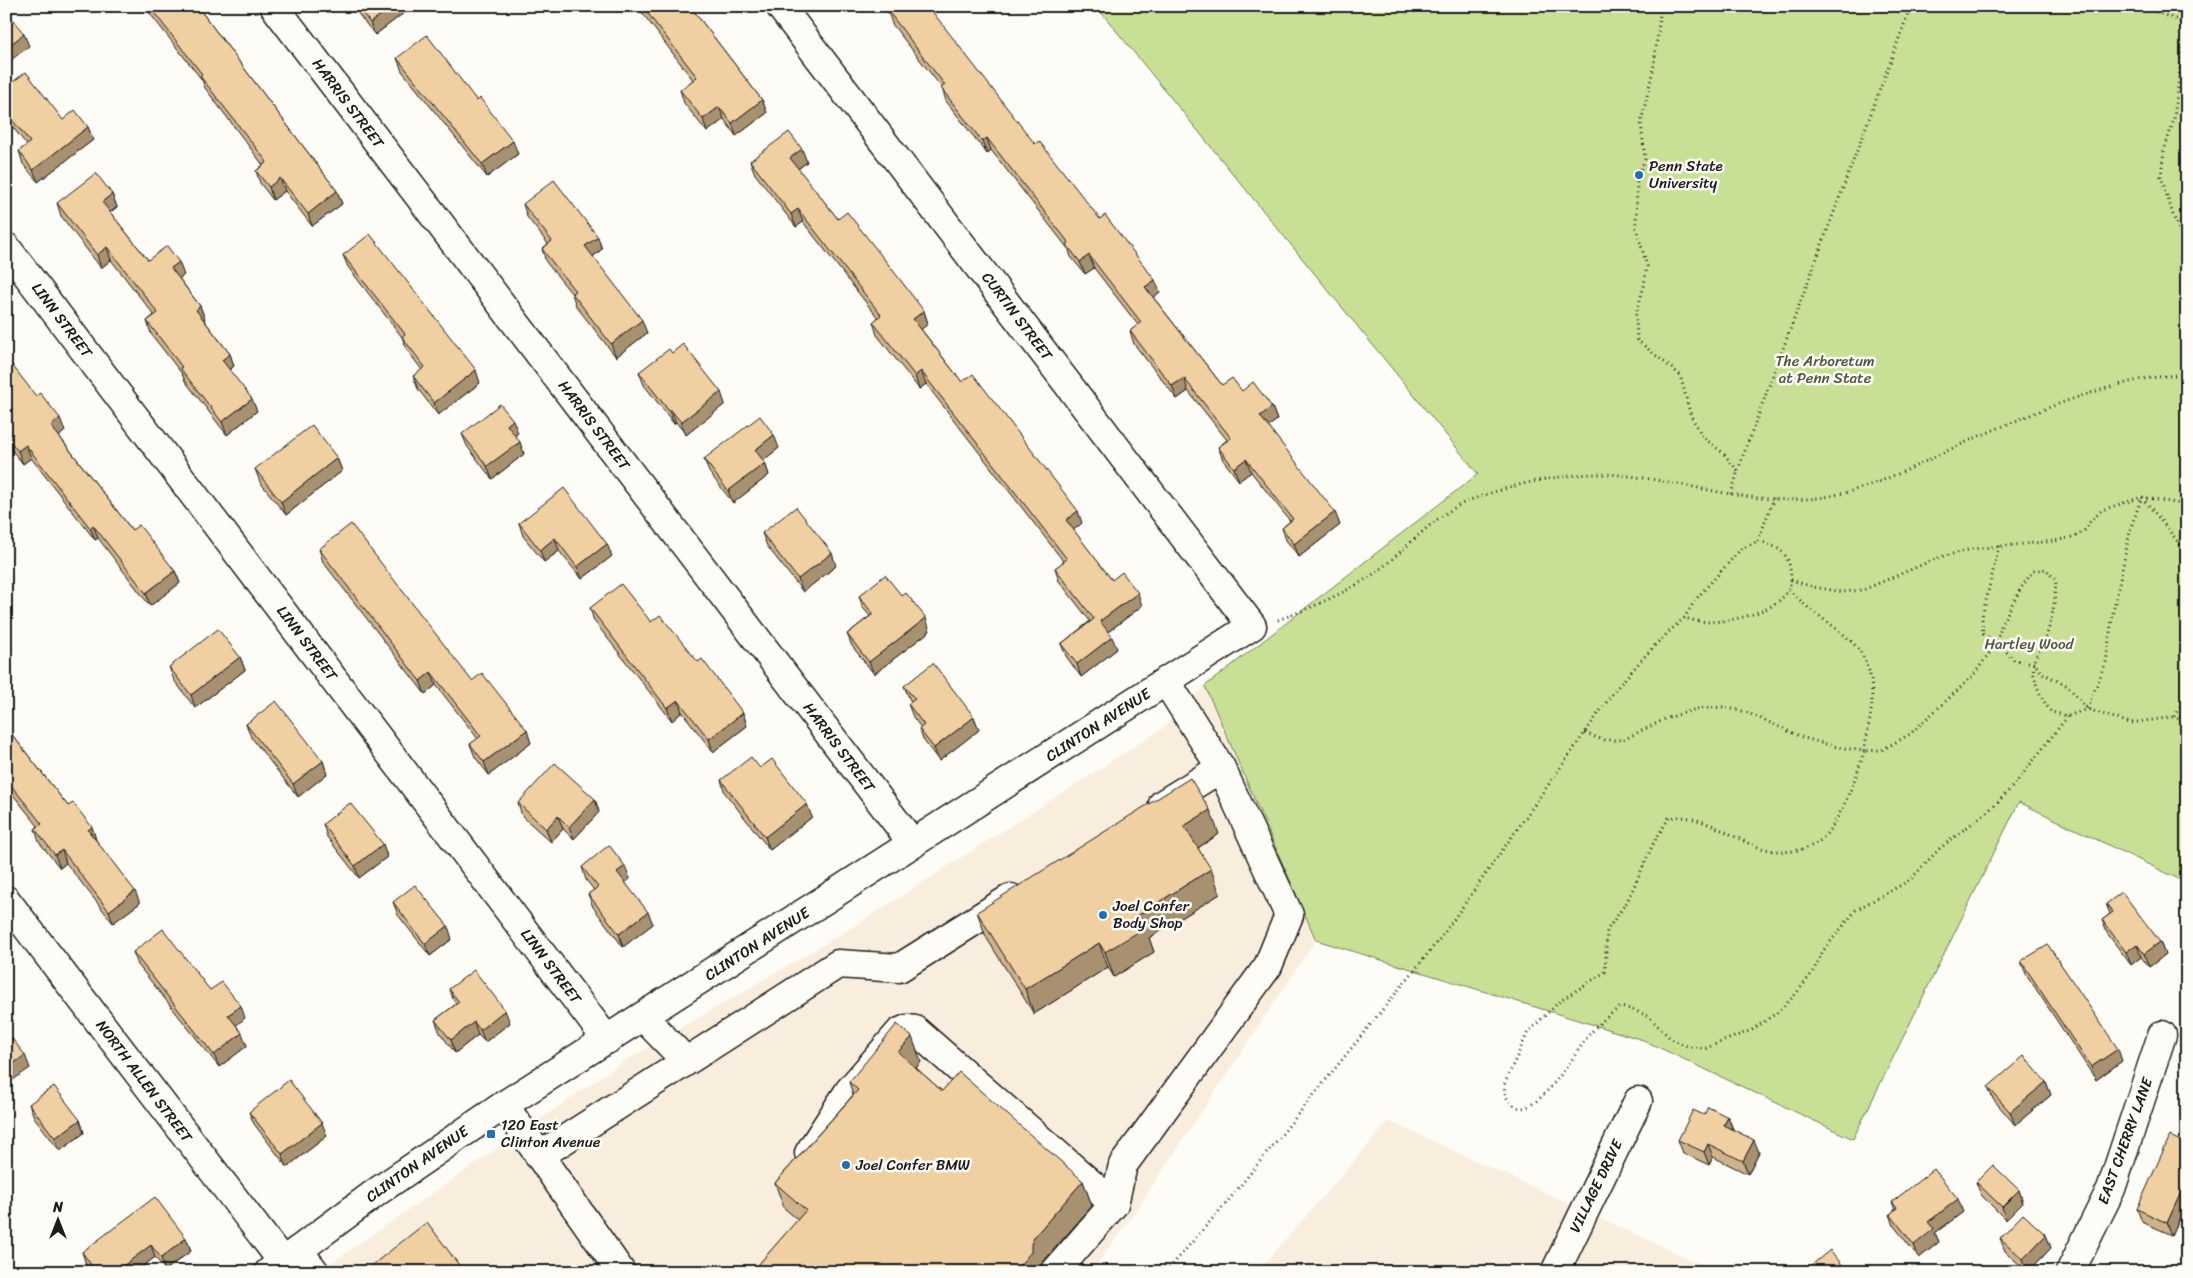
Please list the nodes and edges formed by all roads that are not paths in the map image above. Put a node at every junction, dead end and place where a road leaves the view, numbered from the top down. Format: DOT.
graph roads {
  1 [pos="274,6"];
  2 [pos="780,6"];
  3 [pos="6,246"];
  4 [pos="1252,626"];
  5 [pos="1166,680"];
  6 [pos="1221,768"];
  7 [pos="1145,815"];
  8 [pos="913,844"];
  9 [pos="1035,883"];
  10 [pos="6,900"];
  11 [pos="643,1017"];
  12 [pos="2162,1035"];
  13 [pos="607,1040"];
  14 [pos="686,1061"];
  15 [pos="1638,1101"];
  16 [pos="504,1105"];
  17 [pos="539,1156"];
  18 [pos="796,1173"];
  19 [pos="1114,1204"];
  20 [pos="283,1261"];
  21 [pos="315,1272"];
  22 [pos="621,1272"];
  23 [pos="1055,1272"];
  24 [pos="1555,1272"];
  25 [pos="2070,1272"];
  1 -- 8 [label="street, HARRIS STREET"];
  2 -- 4 [label="street, CURTIN STREET"];
  3 -- 13 [label="street, LINN STREET"];
  4 -- 5 [label="street, CLINTON AVENUE"];
  5 -- 6 [label="street"];
  5 -- 8 [label="street, CLINTON AVENUE"];
  6 -- 7 [label="street"];
  6 -- 19 [label="street"];
  8 -- 11 [label="street, CLINTON AVENUE"];
  9 -- 14 [label="street"];
  10 -- 20 [label="street, NORTH ALLEN STREET"];
  11 -- 13 [label="street, CLINTON AVENUE"];
  11 -- 14 [label="street"];
  12 -- 25 [label="street, EAST CHERRY LANE"];
  13 -- 16 [label="street, CLINTON AVENUE"];
  14 -- 17 [label="street"];
  15 -- 24 [label="street, VILLAGE DRIVE"];
  16 -- 17 [label="street"];
  16 -- 20 [label="street, CLINTON AVENUE"];
  17 -- 22 [label="street"];
  18 -- 19 [label="street"];
  19 -- 23 [label="street"];
  20 -- 21 [label="street, NORTH ALLEN STREET"];
}
